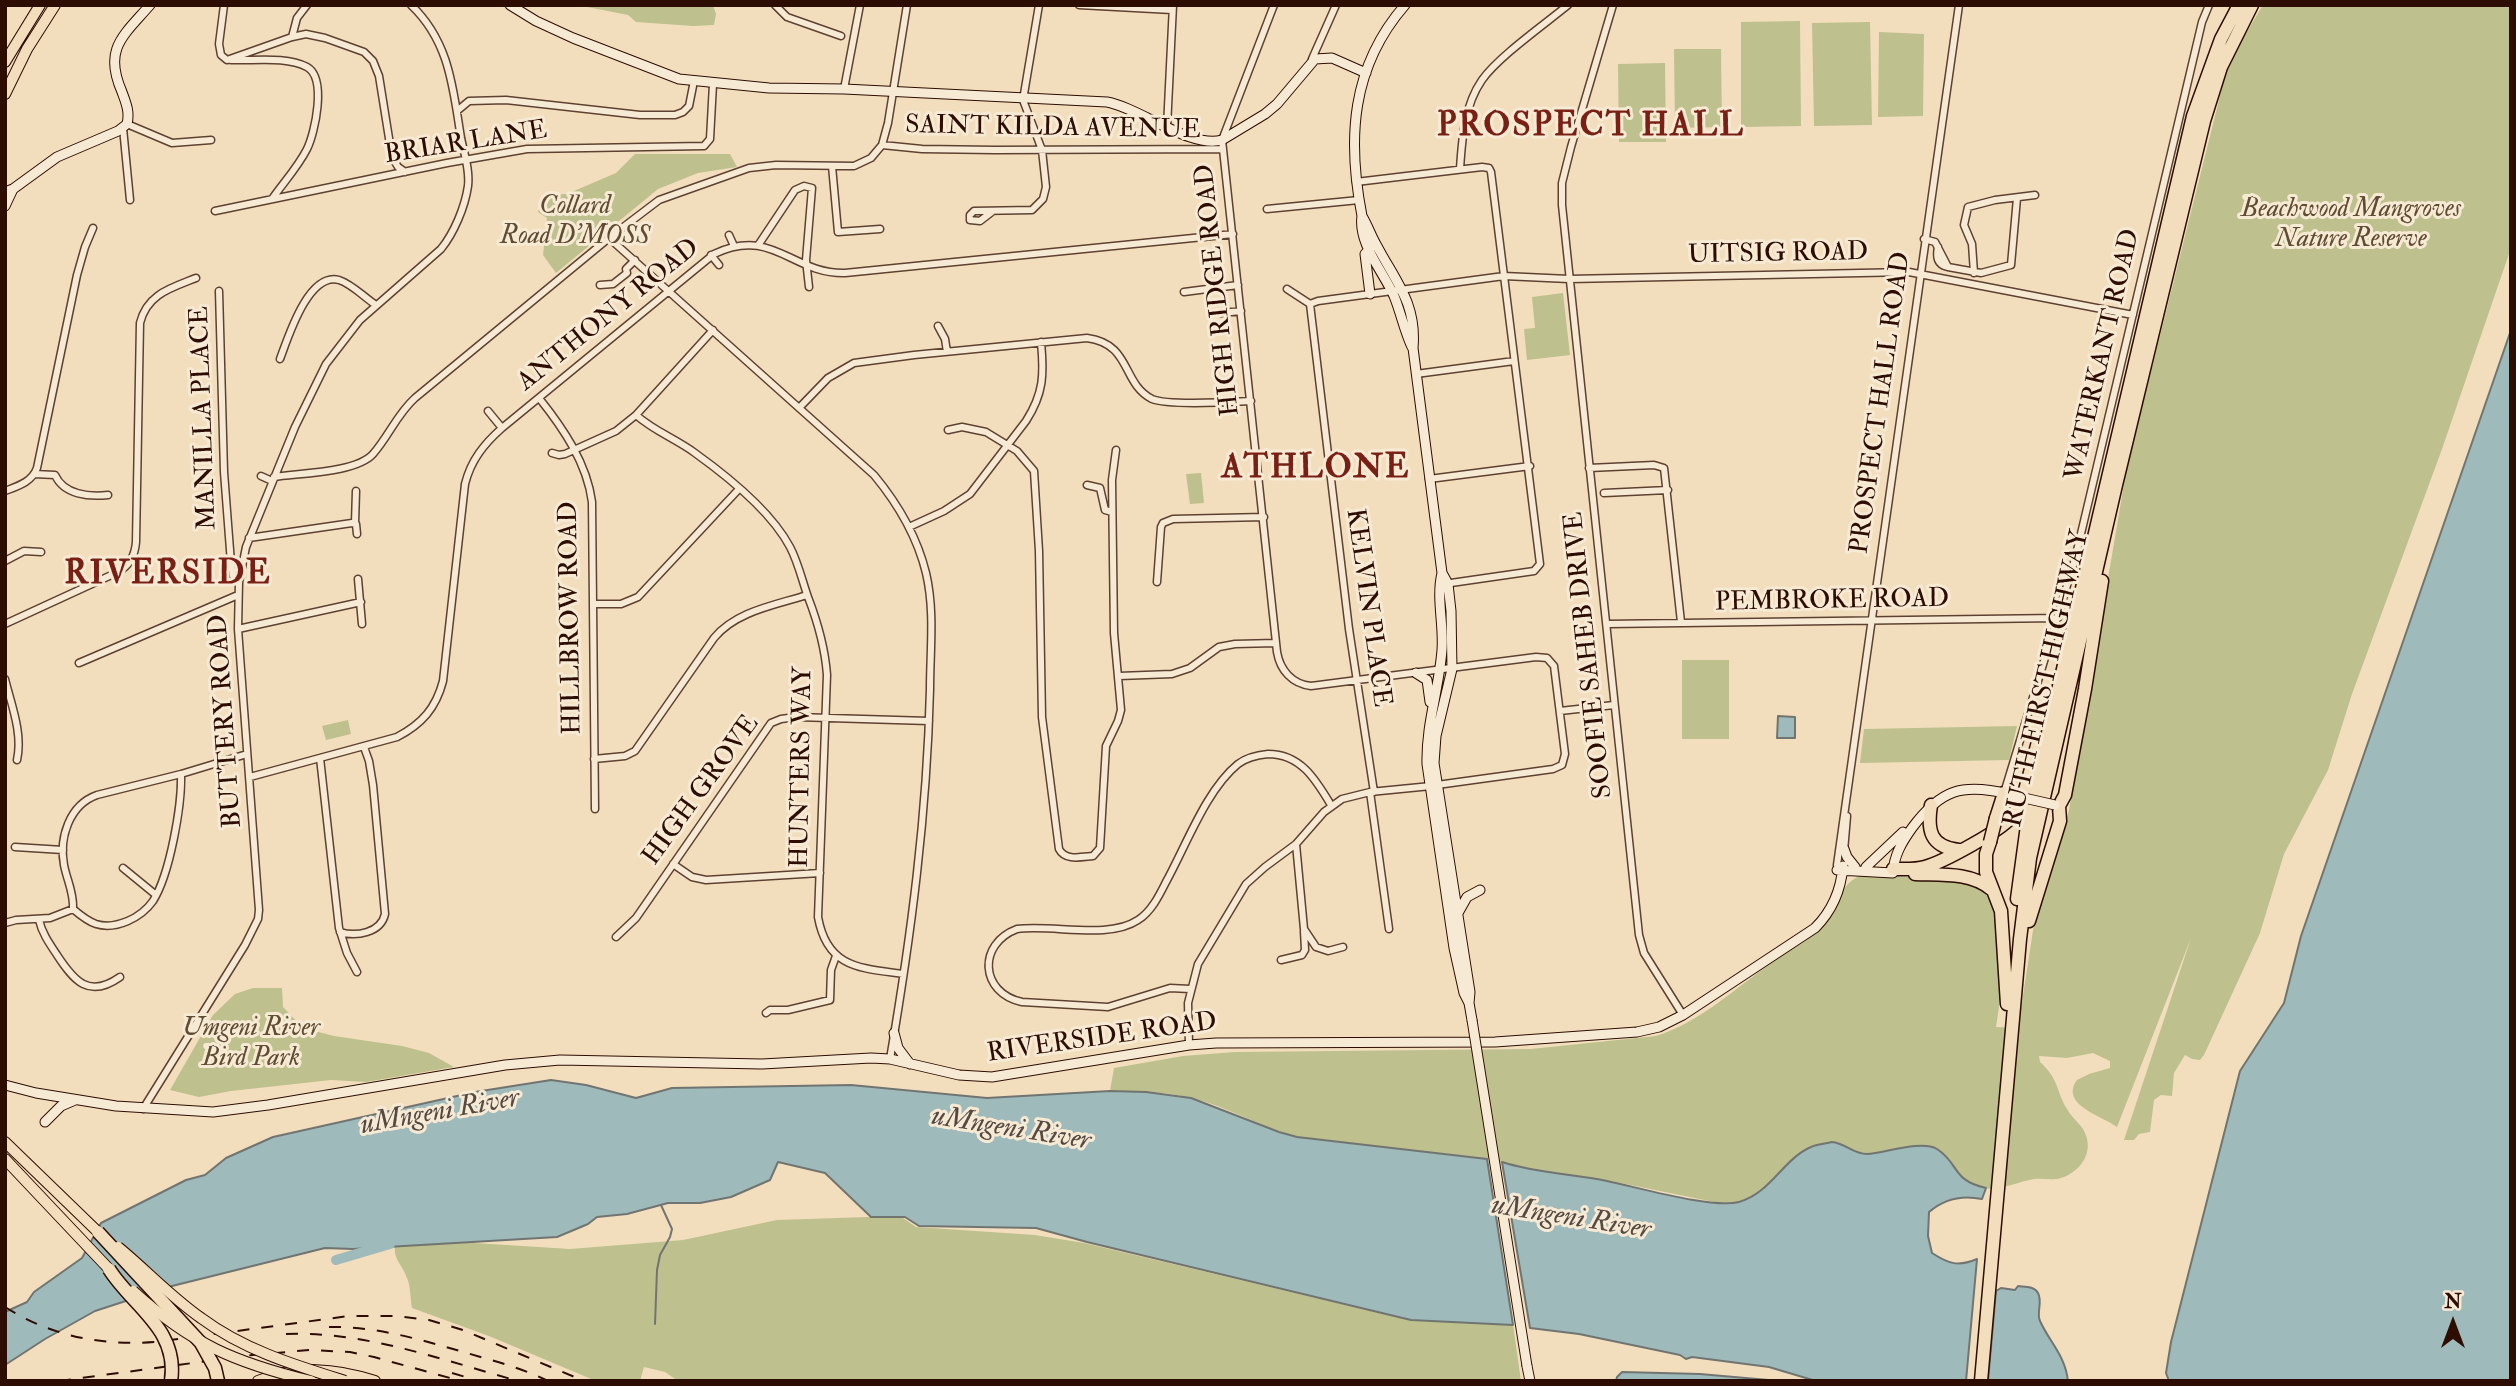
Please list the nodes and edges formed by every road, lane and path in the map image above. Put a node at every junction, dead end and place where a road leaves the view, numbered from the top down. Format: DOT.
graph roads {
  1 [pos="40,5"];
  2 [pos="55,5"];
  3 [pos="150,5"];
  4 [pos="224,5"];
  5 [pos="307,5"];
  6 [pos="411,5"];
  7 [pos="510,5"];
  8 [pos="775,5"];
  9 [pos="860,5"];
  10 [pos="907,5"];
  11 [pos="1039,5"];
  12 [pos="1079,5"];
  13 [pos="1274,5"];
  14 [pos="1336,5"];
  15 [pos="1405,5"];
  16 [pos="1568,5"];
  17 [pos="1613,5"];
  18 [pos="1959,5"];
  19 [pos="2209,5"];
  20 [pos="2239,5"];
  21 [pos="2252,5"];
  22 [pos="1173,8"];
  23 [pos="841,36"];
  24 [pos="292,37"];
  25 [pos="1953,44"];
  26 [pos="1961,47"];
  27 [pos="227,60"];
  28 [pos="1311,61"];
  29 [pos="5,62"];
  30 [pos="1366,73"];
  31 [pos="1948,74"];
  32 [pos="1957,77"];
  33 [pos="694,81"];
  34 [pos="713,84"];
  35 [pos="844,89"];
  36 [pos="893,92"];
  37 [pos="5,94"];
  38 [pos="1023,98"];
  39 [pos="457,111"];
  40 [pos="125,126"];
  41 [pos="1167,127"];
  42 [pos="1192,136"];
  43 [pos="211,140"];
  44 [pos="882,145"];
  45 [pos="1223,145"];
  46 [pos="1042,150"];
  47 [pos="1187,150"];
  48 [pos="465,160"];
  49 [pos="832,166"];
  50 [pos="1460,169"];
  51 [pos="1934,169"];
  52 [pos="1942,170"];
  53 [pos="405,172"];
  54 [pos="1356,182"];
  55 [pos="9,191"];
  56 [pos="2035,195"];
  57 [pos="2017,198"];
  58 [pos="2149,198"];
  59 [pos="272,199"];
  60 [pos="1359,200"];
  61 [pos="2161,200"];
  62 [pos="130,201"];
  63 [pos="5,206"];
  64 [pos="1267,209"];
  65 [pos="215,211"];
  66 [pos="993,211"];
  67 [pos="93,228"];
  68 [pos="880,229"];
  69 [pos="1233,234"];
  70 [pos="729,235"];
  71 [pos="609,238"];
  72 [pos="1924,239"];
  73 [pos="760,244"];
  74 [pos="734,246"];
  75 [pos="1372,246"];
  76 [pos="1088,247"];
  77 [pos="711,256"];
  78 [pos="1089,257"];
  79 [pos="635,260"];
  80 [pos="930,264"];
  81 [pos="719,265"];
  82 [pos="806,265"];
  83 [pos="932,272"];
  84 [pos="1974,273"];
  85 [pos="1919,274"];
  86 [pos="1504,276"];
  87 [pos="196,278"];
  88 [pos="1569,279"];
  89 [pos="600,285"];
  90 [pos="1238,285"];
  91 [pos="809,287"];
  92 [pos="1287,289"];
  93 [pos="669,290"];
  94 [pos="1403,290"];
  95 [pos="219,291"];
  96 [pos="1392,291"];
  97 [pos="1184,292"];
  98 [pos="1370,294"];
  99 [pos="1310,304"];
  100 [pos="376,305"];
  101 [pos="1241,311"];
  102 [pos="1222,313"];
  103 [pos="2133,315"];
  104 [pos="938,326"];
  105 [pos="713,330"];
  106 [pos="728,331"];
  107 [pos="721,338"];
  108 [pos="1041,341"];
  109 [pos="740,344"];
  110 [pos="1413,348"];
  111 [pos="735,350"];
  112 [pos="947,352"];
  113 [pos="280,359"];
  114 [pos="1514,360"];
  115 [pos="1416,373"];
  116 [pos="817,388"];
  117 [pos="824,394"];
  118 [pos="539,398"];
  119 [pos="1251,401"];
  120 [pos="406,406"];
  121 [pos="799,408"];
  122 [pos="488,411"];
  123 [pos="412,412"];
  124 [pos="636,415"];
  125 [pos="502,428"];
  126 [pos="948,430"];
  127 [pos="1008,446"];
  128 [pos="574,450"];
  129 [pos="1116,450"];
  130 [pos="552,453"];
  131 [pos="1530,466"];
  132 [pos="1589,468"];
  133 [pos="33,476"];
  134 [pos="261,476"];
  135 [pos="273,479"];
  136 [pos="1429,479"];
  137 [pos="1087,485"];
  138 [pos="2116,485"];
  139 [pos="739,489"];
  140 [pos="1668,490"];
  141 [pos="5,491"];
  142 [pos="356,491"];
  143 [pos="1604,494"];
  144 [pos="108,495"];
  145 [pos="1112,512"];
  146 [pos="1264,517"];
  147 [pos="355,523"];
  148 [pos="909,527"];
  149 [pos="358,534"];
  150 [pos="249,538"];
  151 [pos="41,552"];
  152 [pos="5,561"];
  153 [pos="358,579"];
  154 [pos="239,582"];
  155 [pos="1157,582"];
  156 [pos="1444,584"];
  157 [pos="238,595"];
  158 [pos="807,595"];
  159 [pos="361,602"];
  160 [pos="593,604"];
  161 [pos="2058,618"];
  162 [pos="1871,621"];
  163 [pos="1681,622"];
  164 [pos="5,624"];
  165 [pos="362,624"];
  166 [pos="1607,624"];
  167 [pos="1448,627"];
  168 [pos="238,629"];
  169 [pos="2070,635"];
  170 [pos="1276,643"];
  171 [pos="79,663"];
  172 [pos="1452,668"];
  173 [pos="1441,670"];
  174 [pos="1416,673"];
  175 [pos="1119,676"];
  176 [pos="5,679"];
  177 [pos="1357,680"];
  178 [pos="1614,705"];
  179 [pos="1431,711"];
  180 [pos="1560,711"];
  181 [pos="826,718"];
  182 [pos="846,719"];
  183 [pos="929,721"];
  184 [pos="845,727"];
  185 [pos="364,747"];
  186 [pos="247,754"];
  187 [pos="320,758"];
  188 [pos="17,760"];
  189 [pos="594,760"];
  190 [pos="181,774"];
  191 [pos="250,777"];
  192 [pos="1434,785"];
  193 [pos="1372,792"];
  194 [pos="2007,794"];
  195 [pos="1331,804"];
  196 [pos="2057,806"];
  197 [pos="1846,807"];
  198 [pos="1928,808"];
  199 [pos="595,809"];
  200 [pos="1296,845"];
  201 [pos="15,847"];
  202 [pos="1844,849"];
  203 [pos="63,850"];
  204 [pos="1959,850"];
  205 [pos="673,864"];
  206 [pos="1855,867"];
  207 [pos="123,868"];
  208 [pos="1840,868"];
  209 [pos="1866,869"];
  210 [pos="1893,871"];
  211 [pos="820,873"];
  212 [pos="1840,889"];
  213 [pos="1992,889"];
  214 [pos="1480,890"];
  215 [pos="156,895"];
  216 [pos="1833,902"];
  217 [pos="73,909"];
  218 [pos="1458,913"];
  219 [pos="39,920"];
  220 [pos="5,923"];
  221 [pos="1304,929"];
  222 [pos="1390,929"];
  223 [pos="340,932"];
  224 [pos="616,937"];
  225 [pos="1343,947"];
  226 [pos="836,956"];
  227 [pos="1281,960"];
  228 [pos="358,972"];
  229 [pos="903,974"];
  230 [pos="120,977"];
  231 [pos="1190,989"];
  232 [pos="1469,1003"];
  233 [pos="2011,1007"];
  234 [pos="766,1013"];
  235 [pos="1683,1015"];
  236 [pos="894,1033"];
  237 [pos="1189,1045"];
  238 [pos="890,1059"];
  239 [pos="910,1064"];
  240 [pos="5,1079"];
  241 [pos="5,1085"];
  242 [pos="47,1093"];
  243 [pos="77,1100"];
  244 [pos="143,1109"];
  245 [pos="45,1122"];
  246 [pos="5,1142"];
  247 [pos="5,1159"];
  248 [pos="98,1232"];
  249 [pos="109,1269"];
  250 [pos="292,1376"];
  251 [pos="171,1381"];
  252 [pos="218,1381"];
  253 [pos="258,1381"];
  254 [pos="311,1381"];
  255 [pos="345,1381"];
  256 [pos="375,1381"];
  257 [pos="1530,1381"];
  258 [pos="1974,1381"];
  259 [pos="1981,1381"];
  1 -- 29 [label="main road"];
  2 -- 37 [label="main road"];
  3 -- 40 [label="main road"];
  4 -- 27 [label="street"];
  5 -- 24 [label="street"];
  6 -- 39 [label="street, BUTTERY ROAD"];
  7 -- 33 [label="main road"];
  8 -- 23 [label="street"];
  9 -- 35 [label="street"];
  10 -- 36 [label="street"];
  11 -- 38 [label="street"];
  12 -- 22 [label="street"];
  13 -- 45 [label="street"];
  14 -- 28 [label="street"];
  15 -- 30 [label="main road"];
  16 -- 50 [label="street"];
  17 -- 88 [label="street, SOOFIE SAHEB DRIVE"];
  18 -- 25 [label="street, PROSPECT HALL ROAD"];
  19 -- 61 [label="street, WATERKANT ROAD"];
  20 -- 169 [label="highway, RUTH FIRST HIGHWAY"];
  21 -- 138 [label="highway, RUTH FIRST HIGHWAY"];
  22 -- 41 [label="street"];
  24 -- 27 [label="street"];
  24 -- 53 [label="street"];
  25 -- 26 [label="street"];
  25 -- 31 [label="street, PROSPECT HALL ROAD"];
  27 -- 59 [label="street"];
  28 -- 30 [label="main road"];
  28 -- 45 [label="main road"];
  30 -- 54 [label="main road"];
  31 -- 32 [label="street"];
  31 -- 51 [label="street, PROSPECT HALL ROAD"];
  33 -- 34 [label="main road"];
  33 -- 39 [label="street"];
  34 -- 35 [label="main road"];
  34 -- 48 [label="street, BRIAR LANE"];
  35 -- 36 [label="main road"];
  36 -- 38 [label="main road"];
  36 -- 44 [label="street"];
  38 -- 41 [label="main road"];
  38 -- 46 [label="street"];
  39 -- 48 [label="street, BUTTERY ROAD"];
  40 -- 43 [label="street"];
  40 -- 55 [label="main road"];
  40 -- 62 [label="street"];
  41 -- 42 [label="main road"];
  42 -- 45 [label="main road"];
  42 -- 47 [label="street"];
  44 -- 46 [label="street, SAINT KILDA AVENUE"];
  44 -- 49 [label="street"];
  45 -- 47 [label="street, SAINT KILDA AVENUE"];
  45 -- 69 [label="street, HIGH RIDGE ROAD"];
  46 -- 47 [label="street, SAINT KILDA AVENUE"];
  46 -- 66 [label="street"];
  48 -- 53 [label="street, BRIAR LANE"];
  48 -- 100 [label="street, BUTTERY ROAD"];
  49 -- 68 [label="street"];
  49 -- 71 [label="street"];
  50 -- 54 [label="street"];
  50 -- 86 [label="street"];
  51 -- 52 [label="street"];
  51 -- 72 [label="street, PROSPECT HALL ROAD"];
  53 -- 59 [label="street, BRIAR LANE"];
  54 -- 60 [label="main road"];
  55 -- 63 [label="main road"];
  56 -- 57 [label="street"];
  57 -- 84 [label="street"];
  57 -- 84 [label="street"];
  58 -- 61 [label="street"];
  59 -- 65 [label="street, BRIAR LANE"];
  60 -- 64 [label="street"];
  60 -- 75 [label="main road"];
  61 -- 103 [label="street, WATERKANT ROAD"];
  67 -- 133 [label="street"];
  69 -- 76 [label="street, ANTHONY ROAD"];
  69 -- 90 [label="street, HIGH RIDGE ROAD"];
  70 -- 74 [label="street"];
  71 -- 79 [label="street"];
  71 -- 120 [label="street"];
  72 -- 84 [label="street"];
  72 -- 85 [label="street, PROSPECT HALL ROAD"];
  73 -- 74 [label="street, ANTHONY ROAD"];
  73 -- 82 [label="street, ANTHONY ROAD"];
  73 -- 82 [label="street"];
  74 -- 77 [label="street, ANTHONY ROAD"];
  75 -- 94 [label="main road"];
  75 -- 96 [label="main road"];
  75 -- 98 [label="main road"];
  76 -- 78 [label="street"];
  76 -- 80 [label="street, ANTHONY ROAD"];
  77 -- 81 [label="street"];
  77 -- 93 [label="street, ANTHONY ROAD"];
  79 -- 89 [label="street"];
  79 -- 93 [label="street"];
  80 -- 82 [label="street, ANTHONY ROAD"];
  80 -- 83 [label="street"];
  82 -- 91 [label="street"];
  85 -- 88 [label="street, UITSIG ROAD"];
  85 -- 103 [label="street, UITSIG ROAD"];
  85 -- 162 [label="street, PROSPECT HALL ROAD"];
  86 -- 88 [label="street, UITSIG ROAD"];
  86 -- 94 [label="street, UITSIG ROAD"];
  86 -- 114 [label="street"];
  87 -- 164 [label="street"];
  88 -- 132 [label="street, SOOFIE SAHEB DRIVE"];
  90 -- 97 [label="street"];
  90 -- 101 [label="street, HIGH RIDGE ROAD"];
  92 -- 99 [label="street"];
  93 -- 105 [label="street"];
  93 -- 118 [label="street, ANTHONY ROAD"];
  94 -- 96 [label="street"];
  94 -- 110 [label="main road"];
  95 -- 154 [label="street, MANILLA PLACE"];
  96 -- 98 [label="street"];
  96 -- 110 [label="main road"];
  98 -- 99 [label="street"];
  99 -- 177 [label="street, KELVIN PLACE"];
  100 -- 113 [label="street"];
  100 -- 135 [label="street, BUTTERY ROAD"];
  101 -- 102 [label="street"];
  101 -- 119 [label="street, HIGH RIDGE ROAD"];
  103 -- 161 [label="street, WATERKANT ROAD"];
  104 -- 112 [label="street"];
  105 -- 107 [label="street"];
  105 -- 124 [label="street"];
  106 -- 107 [label="street"];
  107 -- 111 [label="street"];
  108 -- 112 [label="street"];
  108 -- 119 [label="street"];
  108 -- 127 [label="street"];
  109 -- 111 [label="street"];
  110 -- 115 [label="main road"];
  111 -- 121 [label="street"];
  112 -- 116 [label="street"];
  114 -- 115 [label="street"];
  114 -- 131 [label="street"];
  115 -- 136 [label="main road"];
  116 -- 117 [label="street"];
  116 -- 121 [label="street"];
  118 -- 125 [label="street, ANTHONY ROAD"];
  118 -- 128 [label="street, HILLBROW ROAD"];
  119 -- 146 [label="street, HIGH RIDGE ROAD"];
  120 -- 123 [label="street"];
  120 -- 135 [label="street"];
  121 -- 148 [label="street"];
  122 -- 125 [label="street"];
  124 -- 128 [label="street"];
  124 -- 139 [label="street, HUNTERS WAY"];
  125 -- 185 [label="street, ANTHONY ROAD"];
  126 -- 127 [label="street"];
  127 -- 148 [label="street"];
  127 -- 175 [label="street"];
  128 -- 130 [label="street"];
  128 -- 160 [label="street, HILLBROW ROAD"];
  129 -- 145 [label="street"];
  131 -- 136 [label="street"];
  131 -- 156 [label="street"];
  132 -- 140 [label="street"];
  132 -- 166 [label="street, SOOFIE SAHEB DRIVE"];
  133 -- 141 [label="street"];
  133 -- 144 [label="street"];
  134 -- 135 [label="street"];
  135 -- 150 [label="street, BUTTERY ROAD"];
  136 -- 156 [label="main road"];
  137 -- 145 [label="street"];
  138 -- 196 [label="highway"];
  138 -- 233 [label="highway, RUTH FIRST HIGHWAY"];
  139 -- 158 [label="street, HUNTERS WAY"];
  139 -- 160 [label="street"];
  140 -- 143 [label="street"];
  140 -- 163 [label="street"];
  142 -- 147 [label="street"];
  145 -- 175 [label="street"];
  146 -- 155 [label="street"];
  146 -- 170 [label="street, HIGH RIDGE ROAD"];
  147 -- 149 [label="street"];
  147 -- 150 [label="street"];
  148 -- 183 [label="street"];
  150 -- 154 [label="street, BUTTERY ROAD"];
  151 -- 152 [label="street"];
  153 -- 159 [label="street"];
  154 -- 157 [label="street, BUTTERY ROAD"];
  156 -- 167 [label="main road"];
  157 -- 168 [label="street, BUTTERY ROAD"];
  157 -- 171 [label="street"];
  158 -- 181 [label="street, HUNTERS WAY"];
  158 -- 189 [label="street"];
  159 -- 165 [label="street"];
  159 -- 168 [label="street"];
  160 -- 189 [label="street, HILLBROW ROAD"];
  161 -- 162 [label="street, PEMBROKE ROAD"];
  161 -- 194 [label="street, WATERKANT ROAD"];
  162 -- 163 [label="street, PEMBROKE ROAD"];
  162 -- 197 [label="street, PROSPECT HALL ROAD"];
  163 -- 166 [label="street, PEMBROKE ROAD"];
  166 -- 178 [label="street, SOOFIE SAHEB DRIVE"];
  167 -- 172 [label="main road"];
  167 -- 173 [label="main road"];
  168 -- 186 [label="street, BUTTERY ROAD"];
  169 -- 204 [label="highway"];
  169 -- 233 [label="highway, RUTH FIRST HIGHWAY"];
  170 -- 175 [label="street"];
  170 -- 177 [label="street, HIGH RIDGE ROAD"];
  172 -- 173 [label="street, HIGH RIDGE ROAD"];
  172 -- 180 [label="street, HIGH RIDGE ROAD"];
  172 -- 192 [label="main road"];
  173 -- 174 [label="street, HIGH RIDGE ROAD"];
  173 -- 179 [label="main road"];
  174 -- 177 [label="street, HIGH RIDGE ROAD"];
  174 -- 179 [label="main road"];
  176 -- 188 [label="street"];
  177 -- 193 [label="street, KELVIN PLACE"];
  178 -- 180 [label="street"];
  178 -- 235 [label="street, SOOFIE SAHEB DRIVE"];
  179 -- 192 [label="main road"];
  180 -- 192 [label="street"];
  181 -- 182 [label="street, HIGH GROVE"];
  181 -- 205 [label="street, HIGH GROVE"];
  181 -- 211 [label="street, HUNTERS WAY"];
  182 -- 183 [label="street, HIGH GROVE"];
  182 -- 184 [label="street"];
  183 -- 229 [label="street"];
  185 -- 187 [label="street, ANTHONY ROAD"];
  185 -- 223 [label="street"];
  186 -- 190 [label="street"];
  186 -- 191 [label="street, BUTTERY ROAD"];
  187 -- 191 [label="street, ANTHONY ROAD"];
  187 -- 223 [label="street"];
  189 -- 199 [label="street, HILLBROW ROAD"];
  190 -- 203 [label="street"];
  190 -- 215 [label="street"];
  191 -- 244 [label="street, BUTTERY ROAD"];
  192 -- 193 [label="street"];
  192 -- 218 [label="main road"];
  192 -- 232 [label="main road"];
  193 -- 195 [label="street"];
  193 -- 222 [label="street, KELVIN PLACE"];
  194 -- 196 [label="main road, bridge"];
  194 -- 198 [label="main road"];
  194 -- 213 [label="highway, bridge"];
  195 -- 200 [label="street"];
  195 -- 231 [label="street"];
  196 -- 233 [label="highway"];
  197 -- 202 [label="street, PROSPECT HALL ROAD"];
  197 -- 208 [label="street, PROSPECT HALL ROAD"];
  198 -- 204 [label="highway"];
  198 -- 209 [label="main road"];
  198 -- 210 [label="main road"];
  200 -- 221 [label="street"];
  200 -- 231 [label="street"];
  201 -- 203 [label="street"];
  202 -- 206 [label="main road"];
  202 -- 208 [label="street, PROSPECT HALL ROAD"];
  203 -- 217 [label="street"];
  204 -- 210 [label="highway"];
  205 -- 211 [label="street"];
  205 -- 224 [label="street, HIGH GROVE"];
  206 -- 208 [label="main road"];
  206 -- 209 [label="main road"];
  207 -- 215 [label="street"];
  208 -- 209 [label="main road"];
  208 -- 212 [label="main road, RIVERSIDE ROAD"];
  208 -- 216 [label="main road, RIVERSIDE ROAD"];
  209 -- 210 [label="main road"];
  209 -- 212 [label="main road"];
  210 -- 213 [label="highway"];
  211 -- 226 [label="street, HUNTERS WAY"];
  212 -- 216 [label="main road, RIVERSIDE ROAD"];
  213 -- 233 [label="highway"];
  214 -- 218 [label="main road"];
  215 -- 217 [label="street"];
  216 -- 235 [label="main road, RIVERSIDE ROAD"];
  217 -- 219 [label="street"];
  218 -- 232 [label="main road"];
  219 -- 220 [label="street"];
  219 -- 230 [label="street"];
  221 -- 225 [label="street"];
  221 -- 227 [label="street"];
  223 -- 228 [label="street"];
  226 -- 229 [label="street"];
  226 -- 234 [label="street"];
  229 -- 236 [label="street"];
  231 -- 237 [label="street"];
  232 -- 257 [label="main road, bridge"];
  233 -- 258 [label="highway, RUTH FIRST HIGHWAY"];
  233 -- 259 [label="highway, RUTH FIRST HIGHWAY"];
  235 -- 237 [label="main road, RIVERSIDE ROAD"];
  236 -- 238 [label="street"];
  236 -- 239 [label="main road"];
  237 -- 239 [label="main road, RIVERSIDE ROAD"];
  238 -- 239 [label="main road, RIVERSIDE ROAD"];
  238 -- 244 [label="main road, RIVERSIDE ROAD"];
  240 -- 242 [label="main road, RIVERSIDE ROAD"];
  241 -- 242 [label="main road, RIVERSIDE ROAD"];
  242 -- 243 [label="main road, RIVERSIDE ROAD"];
  243 -- 244 [label="main road, RIVERSIDE ROAD"];
  243 -- 245 [label="main road"];
  246 -- 248 [label="main road"];
  247 -- 249 [label="main road"];
  248 -- 252 [label="highway, bridge"];
  248 -- 255 [label="main road, bridge"];
  249 -- 251 [label="highway, bridge"];
  249 -- 254 [label="main road, bridge"];
  250 -- 253 [label="main road"];
  250 -- 256 [label="main road"];
}
